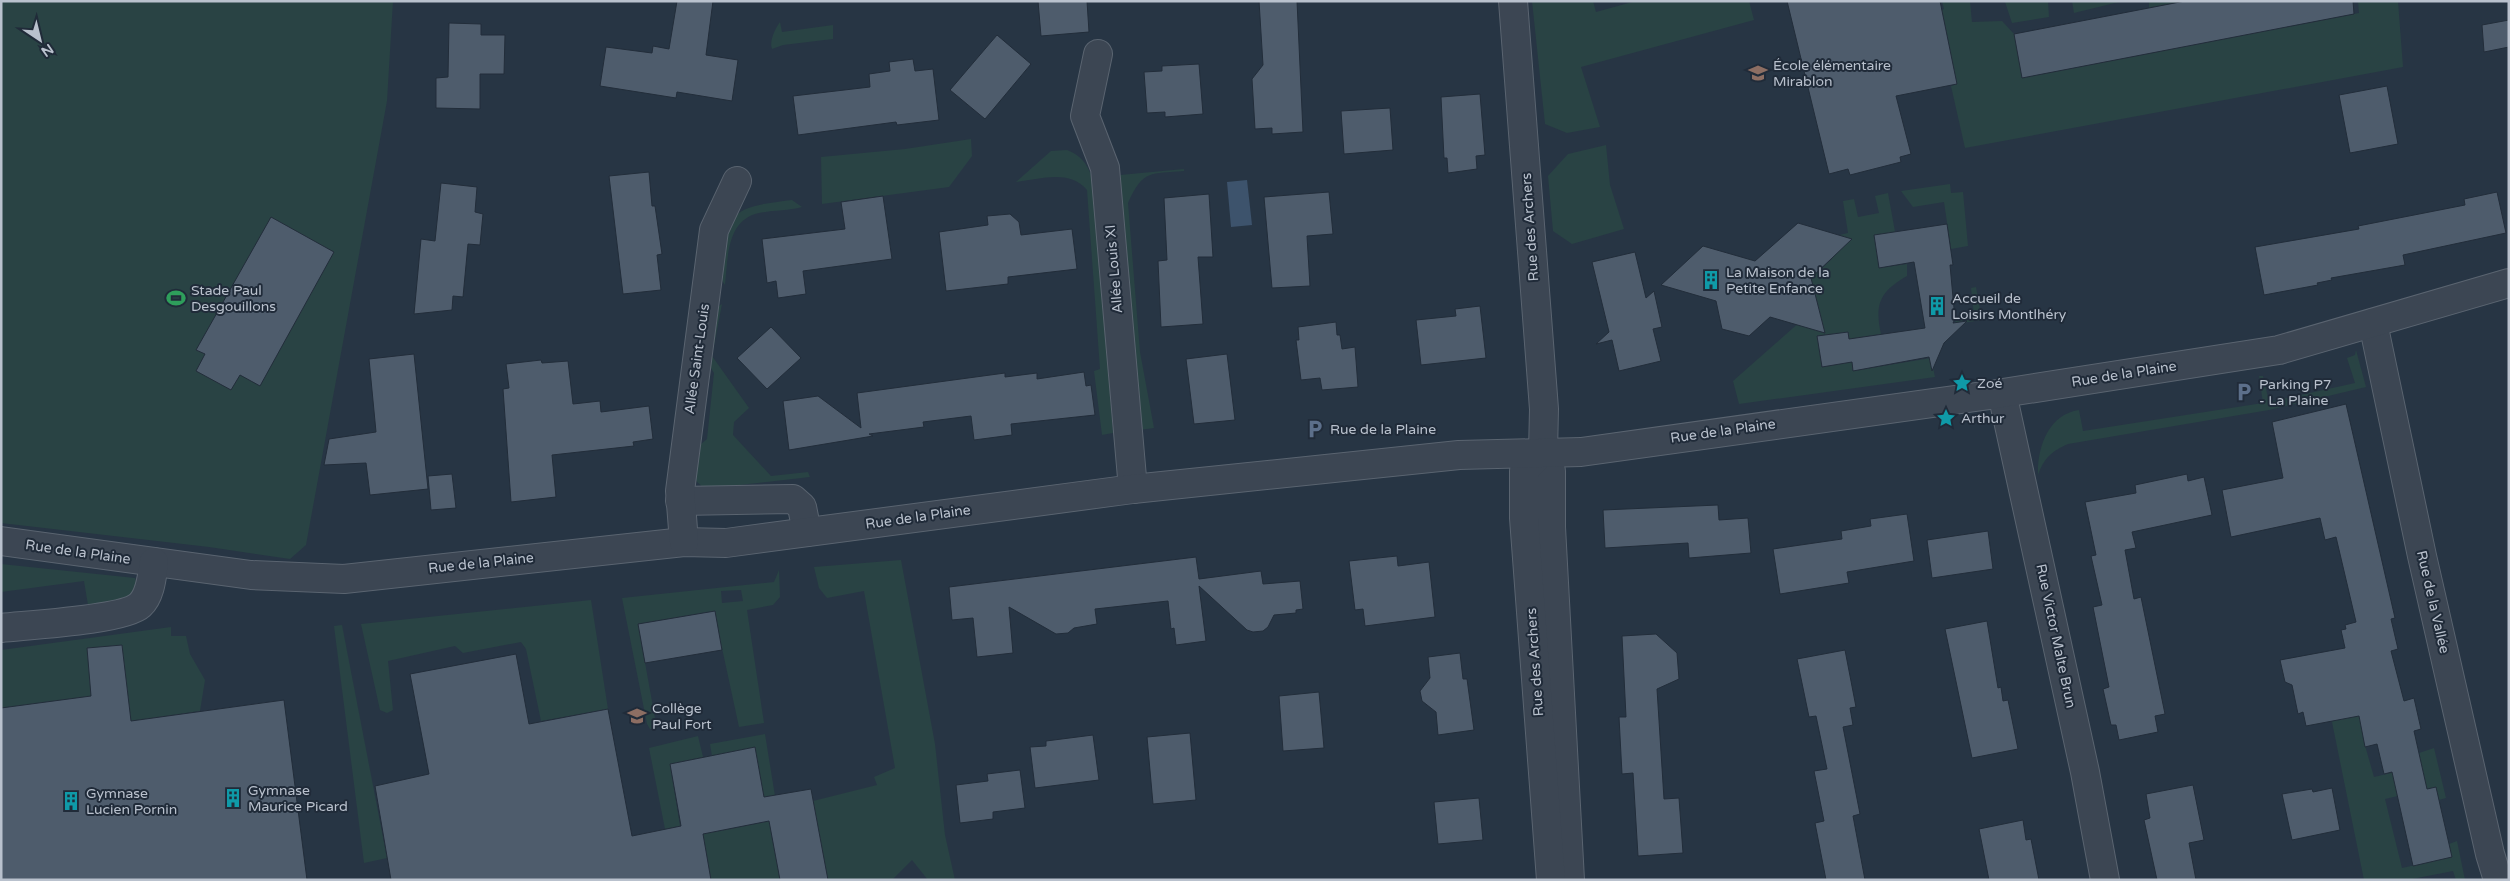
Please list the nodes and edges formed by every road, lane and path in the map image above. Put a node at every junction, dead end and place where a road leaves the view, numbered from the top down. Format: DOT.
graph roads {
  1 [pos="1513,1"];
  2 [pos="1098,54"];
  3 [pos="737,181"];
  4 [pos="2509,283"];
  5 [pos="2373,323"];
  6 [pos="2002,393"];
  7 [pos="1542,452"];
  8 [pos="1133,488"];
  9 [pos="680,501"];
  10 [pos="807,532"];
  11 [pos="1,541"];
  12 [pos="684,542"];
  13 [pos="154,562"];
  14 [pos="1,628"];
  15 [pos="1551,880"];
  16 [pos="1570,880"];
  17 [pos="2105,880"];
  18 [pos="2498,880"];
  1 -- 7 [label="street, Rue des Archers"];
  2 -- 8 [label="street, Allée Louis XI"];
  3 -- 9 [label="street, Allée Saint-Louis"];
  4 -- 5 [label="street, Rue de la Plaine"];
  5 -- 6 [label="street, Rue de la Plaine"];
  5 -- 18 [label="street, Rue de la Vallée"];
  6 -- 7 [label="street, Rue de la Plaine"];
  6 -- 17 [label="street, Rue Victor Malte Brun"];
  7 -- 8 [label="street, Rue de la Plaine"];
  7 -- 15 [label="street, Rue des Archers"];
  7 -- 16 [label="street, Rue des Archers"];
  8 -- 10 [label="street, Rue de la Plaine"];
  9 -- 10 [label="street"];
  9 -- 12 [label="street, Allée Saint-Louis"];
  10 -- 12 [label="street, Rue de la Plaine"];
  11 -- 13 [label="street, Rue de la Plaine"];
  12 -- 13 [label="street, Rue de la Plaine"];
  13 -- 14 [label="street"];
}
